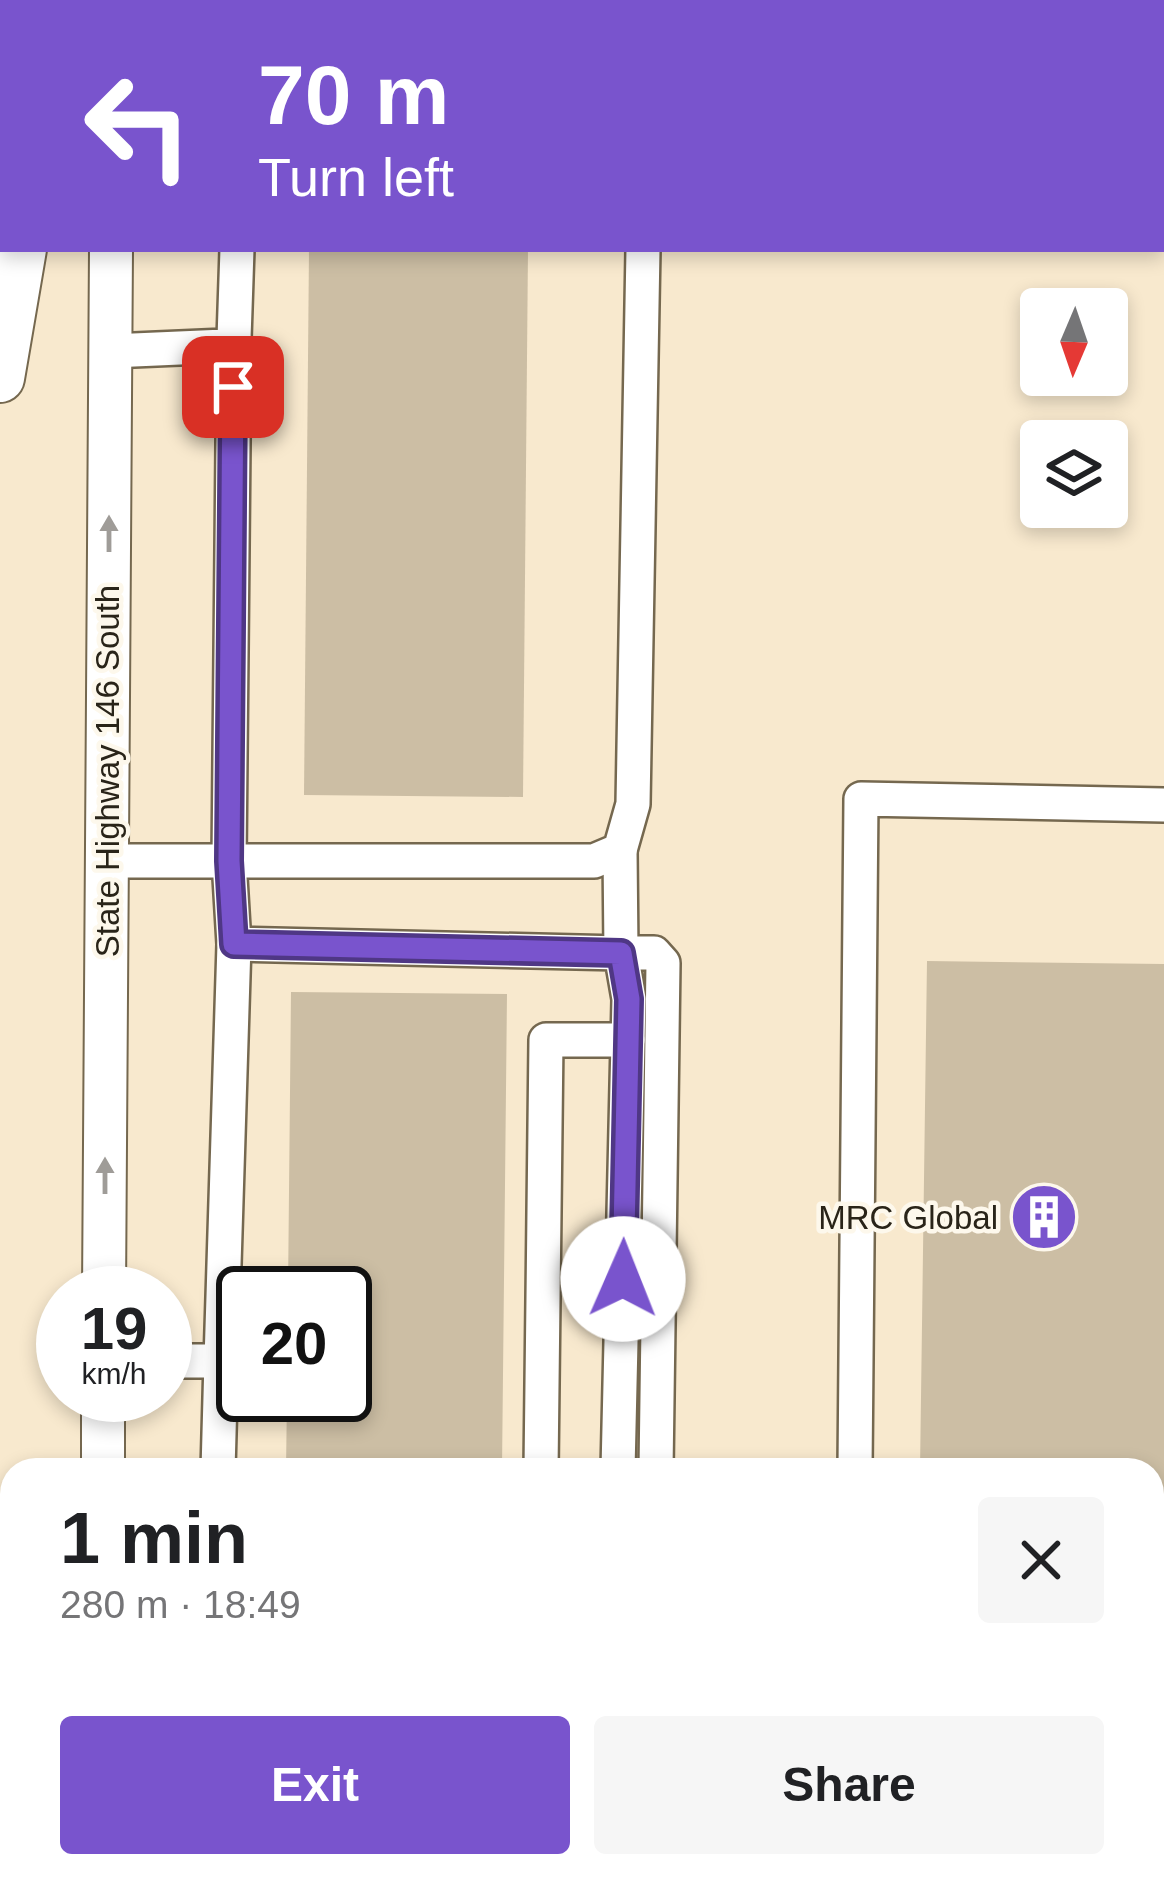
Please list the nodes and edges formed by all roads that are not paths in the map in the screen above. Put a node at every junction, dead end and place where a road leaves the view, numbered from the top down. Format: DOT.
graph roads {
  1 [pos="21,252"];
  2 [pos="111,252"];
  3 [pos="237,252"];
  4 [pos="643,252"];
  5 [pos="234,339"];
  6 [pos="111,351"];
  7 [pos="0,378"];
  8 [pos="1164,805"];
  9 [pos="620,850"];
  10 [pos="107,861"];
  11 [pos="229,861"];
  12 [pos="234,944"];
  13 [pos="621,953"];
  14 [pos="628,1040"];
  15 [pos="104,1266"];
  16 [pos="224,1266"];
  17 [pos="103,1422"];
  18 [pos="219,1422"];
  19 [pos="103,1458"];
  20 [pos="218,1458"];
  21 [pos="541,1458"];
  22 [pos="618,1458"];
  23 [pos="656,1458"];
  24 [pos="855,1458"];
  1 -- 7 [label="highway"];
  2 -- 6 [label="main road, State Highway 146 South"];
  3 -- 5 [label="street"];
  4 -- 9 [label="street"];
  5 -- 6 [label="street"];
  5 -- 11 [label="street"];
  10 -- 6 [label="main road, State Highway 146 South, one-way"];
  8 -- 24 [label="street"];
  9 -- 11 [label="street"];
  9 -- 13 [label="street"];
  10 -- 11 [label="street"];
  15 -- 10 [label="main road, State Highway 146 South, one-way"];
  11 -- 12 [label="street"];
  12 -- 13 [label="street"];
  12 -- 16 [label="street"];
  13 -- 14 [label="street"];
  13 -- 23 [label="street"];
  14 -- 21 [label="street"];
  14 -- 22 [label="street"];
  17 -- 19 [label="main road"];
  18 -- 20 [label="street"];
}
